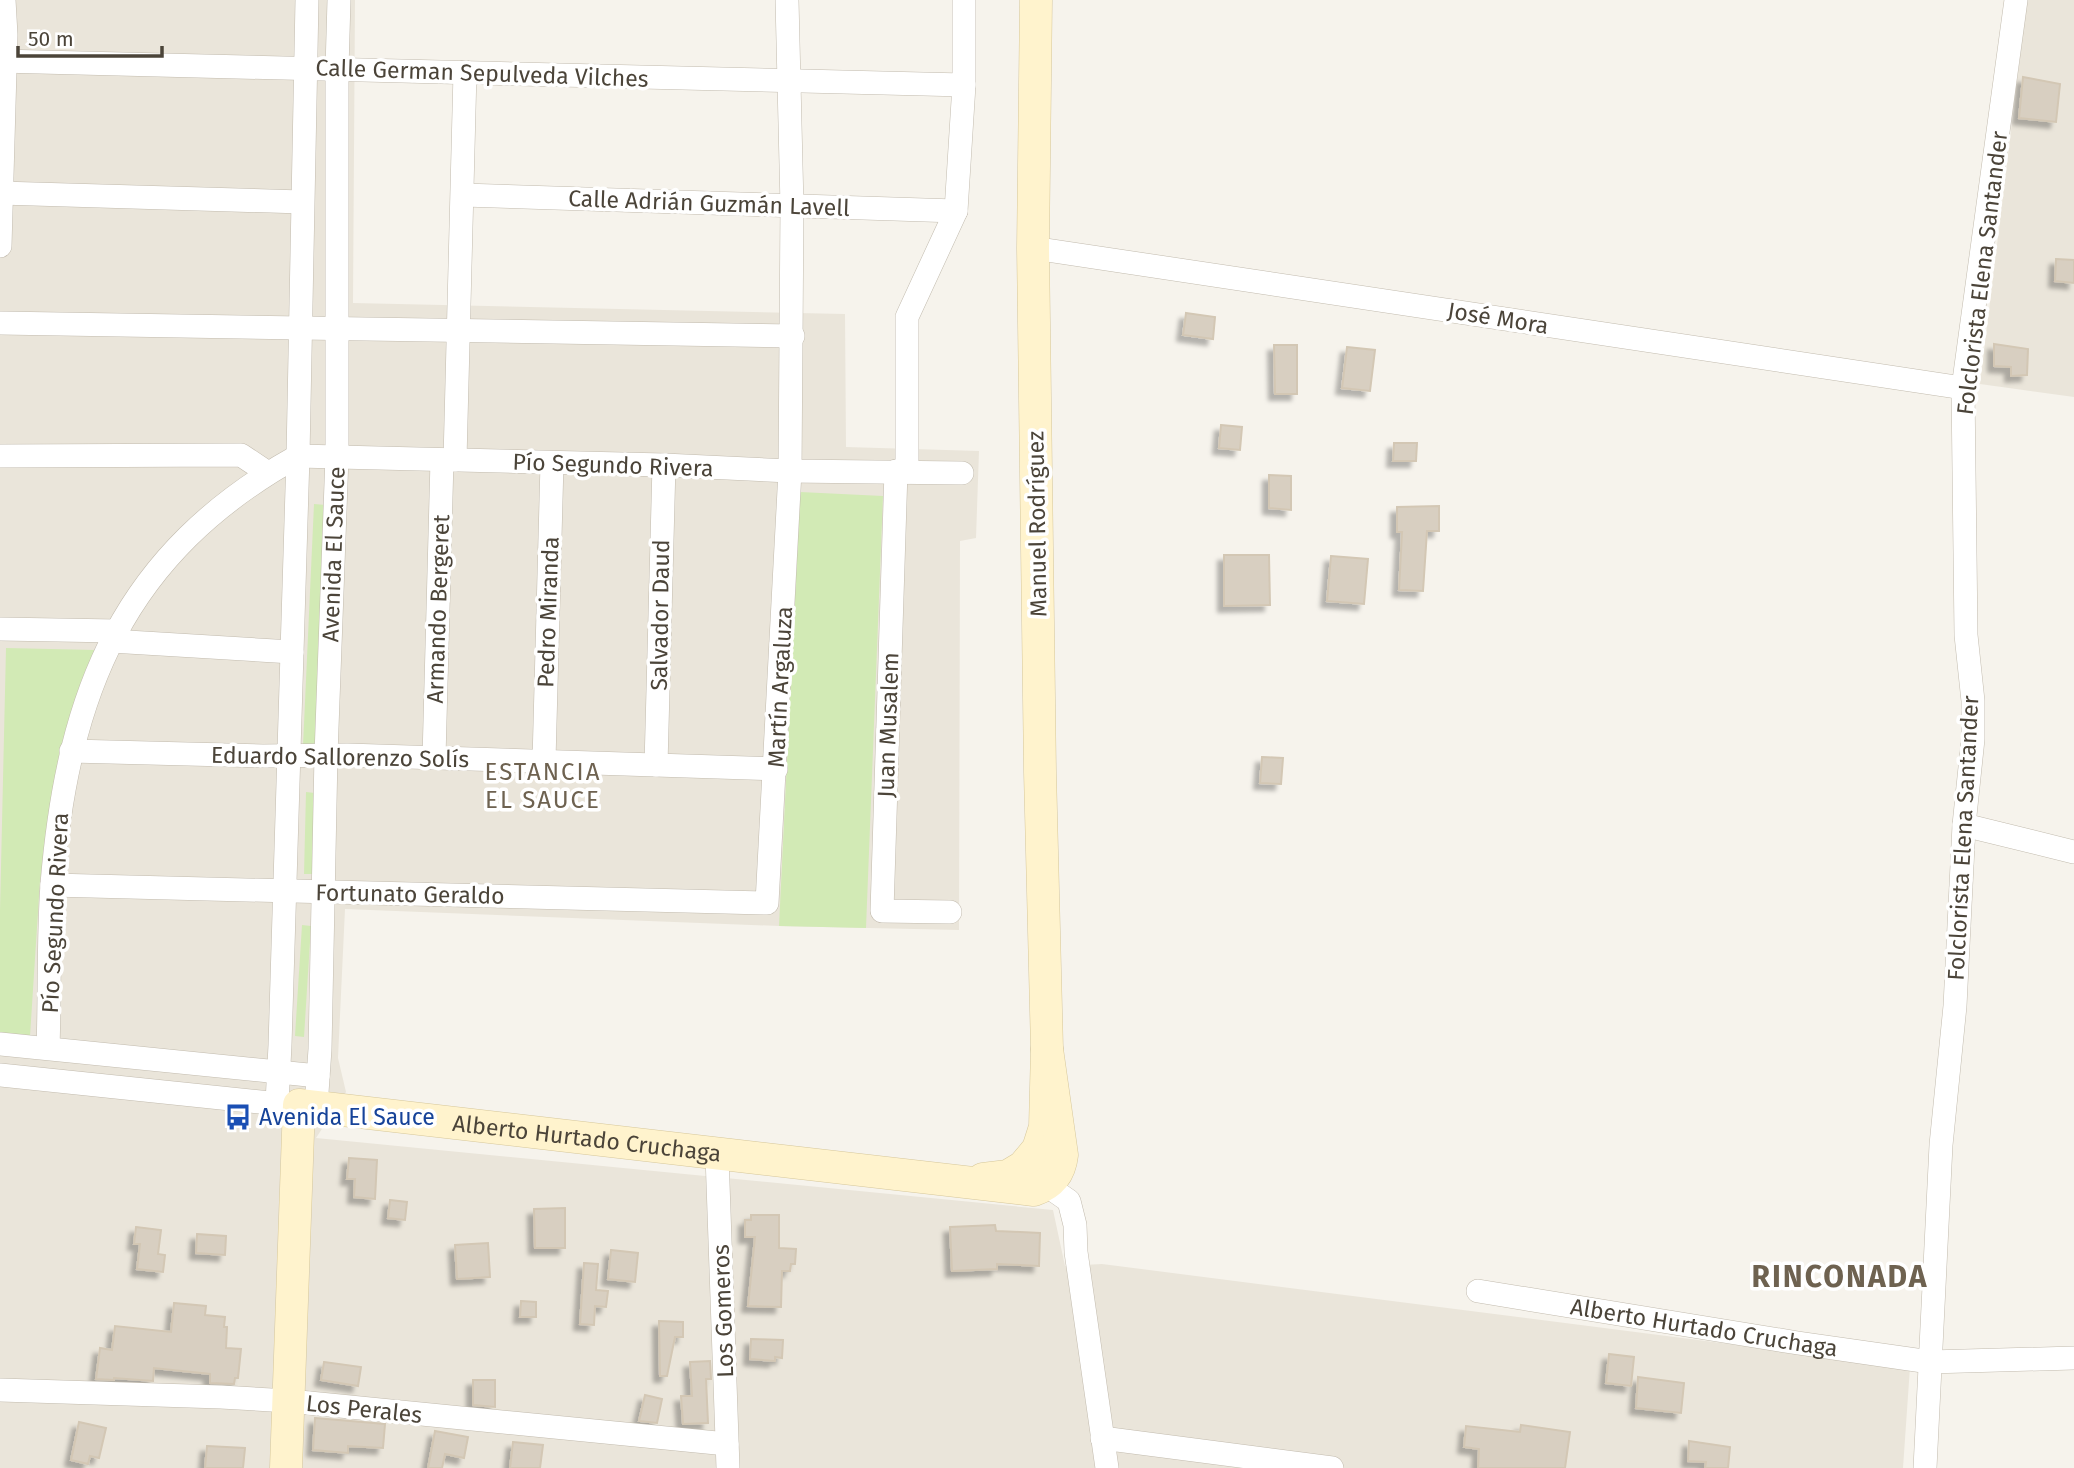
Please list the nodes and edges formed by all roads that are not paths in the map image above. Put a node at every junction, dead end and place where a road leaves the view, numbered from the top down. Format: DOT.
graph roads {
  1 [pos="4,0"];
  2 [pos="307,0"];
  3 [pos="339,0"];
  4 [pos="787,0"];
  5 [pos="964,0"];
  6 [pos="1036,0"];
  7 [pos="2016,0"];
  8 [pos="3,61"];
  9 [pos="304,68"];
  10 [pos="337,69"];
  11 [pos="465,72"];
  12 [pos="789,81"];
  13 [pos="964,86"];
  14 [pos="1,193"];
  15 [pos="463,195"];
  16 [pos="302,202"];
  17 [pos="792,206"];
  18 [pos="956,211"];
  19 [pos="0,246"];
  20 [pos="1033,248"];
  21 [pos="0,323"];
  22 [pos="300,329"];
  23 [pos="337,329"];
  24 [pos="458,331"];
  25 [pos="793,336"];
  26 [pos="1963,388"];
  27 [pos="0,456"];
  28 [pos="298,456"];
  29 [pos="337,456"];
  30 [pos="448,460"];
  31 [pos="552,463"];
  32 [pos="664,465"];
  33 [pos="790,471"];
  34 [pos="901,471"];
  35 [pos="268,473"];
  36 [pos="962,473"];
  37 [pos="0,629"];
  38 [pos="114,636"];
  39 [pos="292,652"];
  40 [pos="71,751"];
  41 [pos="326,755"];
  42 [pos="288,756"];
  43 [pos="434,758"];
  44 [pos="544,761"];
  45 [pos="656,765"];
  46 [pos="776,769"];
  47 [pos="1964,825"];
  48 [pos="2074,852"];
  49 [pos="52,885"];
  50 [pos="284,891"];
  51 [pos="324,892"];
  52 [pos="768,903"];
  53 [pos="950,912"];
  54 [pos="0,1044"];
  55 [pos="48,1048"];
  56 [pos="1047,1049"];
  57 [pos="279,1073"];
  58 [pos="0,1075"];
  59 [pos="318,1076"];
  60 [pos="297,1105"];
  61 [pos="717,1155"];
  62 [pos="966,1182"];
  63 [pos="1046,1185"];
  64 [pos="1478,1291"];
  65 [pos="2074,1358"];
  66 [pos="1930,1363"];
  67 [pos="0,1390"];
  68 [pos="289,1401"];
  69 [pos="1102,1438"];
  70 [pos="727,1444"];
  71 [pos="286,1468"];
  72 [pos="728,1468"];
  73 [pos="1107,1468"];
  74 [pos="1332,1468"];
  75 [pos="1925,1468"];
  1 -- 8 [label="street"];
  2 -- 9 [label="street, Avenida El Sauce"];
  3 -- 10 [label="street, Avenida El Sauce"];
  4 -- 12 [label="street, Martín Argaluza"];
  5 -- 13 [label="street"];
  6 -- 20 [label="street, Manuel Rodríguez"];
  7 -- 26 [label="street, Folclorista Elena Santander"];
  8 -- 9 [label="street, Calle German Sepulveda Vilches"];
  8 -- 14 [label="street"];
  9 -- 10 [label="street, Calle German Sepulveda Vilches"];
  9 -- 16 [label="street, Avenida El Sauce"];
  10 -- 11 [label="street, Calle German Sepulveda Vilches"];
  10 -- 23 [label="street, Avenida El Sauce"];
  11 -- 12 [label="street, Calle German Sepulveda Vilches"];
  11 -- 15 [label="street, Armando Bergeret"];
  12 -- 13 [label="street, Calle German Sepulveda Vilches"];
  12 -- 17 [label="street, Martín Argaluza"];
  13 -- 18 [label="street"];
  14 -- 16 [label="street"];
  14 -- 19 [label="street"];
  15 -- 17 [label="street, Calle Adrián Guzmán Lavell"];
  15 -- 24 [label="street, Armando Bergeret"];
  16 -- 22 [label="street, Avenida El Sauce"];
  17 -- 18 [label="street, Calle Adrián Guzmán Lavell"];
  17 -- 25 [label="street, Martín Argaluza"];
  18 -- 34 [label="street"];
  20 -- 26 [label="street, José Mora"];
  20 -- 56 [label="street, Manuel Rodríguez"];
  21 -- 22 [label="street"];
  22 -- 23 [label="street"];
  22 -- 28 [label="street, Avenida El Sauce"];
  23 -- 24 [label="street"];
  23 -- 29 [label="street, Avenida El Sauce"];
  24 -- 25 [label="street"];
  24 -- 30 [label="street, Armando Bergeret"];
  25 -- 33 [label="street, Martín Argaluza"];
  26 -- 47 [label="street, Folclorista Elena Santander"];
  27 -- 35 [label="street"];
  28 -- 29 [label="street, Pío Segundo Rivera"];
  28 -- 35 [label="street, Pío Segundo Rivera"];
  28 -- 39 [label="street, Avenida El Sauce"];
  29 -- 30 [label="street, Pío Segundo Rivera"];
  29 -- 41 [label="street, Avenida El Sauce"];
  30 -- 31 [label="street, Pío Segundo Rivera"];
  30 -- 43 [label="street, Armando Bergeret"];
  31 -- 32 [label="street, Pío Segundo Rivera"];
  31 -- 44 [label="street, Pedro Miranda"];
  32 -- 33 [label="street, Pío Segundo Rivera"];
  32 -- 45 [label="street, Salvador Daud"];
  33 -- 34 [label="street, Pío Segundo Rivera"];
  33 -- 46 [label="street, Martín Argaluza"];
  34 -- 36 [label="street, Pío Segundo Rivera"];
  34 -- 53 [label="street, Juan Musalem"];
  35 -- 38 [label="street, Pío Segundo Rivera"];
  37 -- 38 [label="street"];
  38 -- 39 [label="street"];
  38 -- 40 [label="street, Pío Segundo Rivera"];
  39 -- 42 [label="street, Avenida El Sauce"];
  40 -- 42 [label="street, Eduardo Sallorenzo Solís"];
  40 -- 49 [label="street, Pío Segundo Rivera"];
  41 -- 42 [label="street, Eduardo Sallorenzo Solís"];
  41 -- 43 [label="street, Eduardo Sallorenzo Solís"];
  41 -- 51 [label="street, Avenida El Sauce"];
  42 -- 50 [label="street, Avenida El Sauce"];
  43 -- 44 [label="street, Eduardo Sallorenzo Solís"];
  44 -- 45 [label="street, Eduardo Sallorenzo Solís"];
  45 -- 46 [label="street, Eduardo Sallorenzo Solís"];
  46 -- 52 [label="street, Martín Argaluza"];
  47 -- 48 [label="street"];
  47 -- 66 [label="street, Folclorista Elena Santander"];
  49 -- 50 [label="street, Fortunato Geraldo"];
  49 -- 55 [label="street, Pío Segundo Rivera"];
  50 -- 51 [label="street, Fortunato Geraldo"];
  50 -- 57 [label="street, Avenida El Sauce"];
  51 -- 52 [label="street, Fortunato Geraldo"];
  51 -- 59 [label="street, Avenida El Sauce"];
  54 -- 55 [label="street"];
  55 -- 57 [label="street"];
  56 -- 62 [label="street, Manuel Rodríguez"];
  56 -- 63 [label="street, Manuel Rodríguez"];
  57 -- 59 [label="street"];
  57 -- 60 [label="street, Avenida El Sauce"];
  58 -- 60 [label="street, Alberto Hurtado Cruchaga"];
  59 -- 60 [label="street, Avenida El Sauce"];
  60 -- 61 [label="street, Alberto Hurtado Cruchaga"];
  60 -- 68 [label="street, Avenida El Sauce"];
  61 -- 62 [label="street, Alberto Hurtado Cruchaga"];
  61 -- 70 [label="street, Los Gomeros"];
  62 -- 63 [label="street"];
  63 -- 69 [label="street"];
  64 -- 66 [label="street, Alberto Hurtado Cruchaga"];
  65 -- 66 [label="street, Alberto Hurtado Cruchaga"];
  66 -- 75 [label="street, Folclorista Elena Santander"];
  67 -- 68 [label="street, Los Perales"];
  68 -- 70 [label="street, Los Perales"];
  68 -- 71 [label="street, Avenida El Sauce"];
  69 -- 73 [label="street"];
  69 -- 74 [label="street"];
  70 -- 72 [label="street, Los Gomeros"];
}
